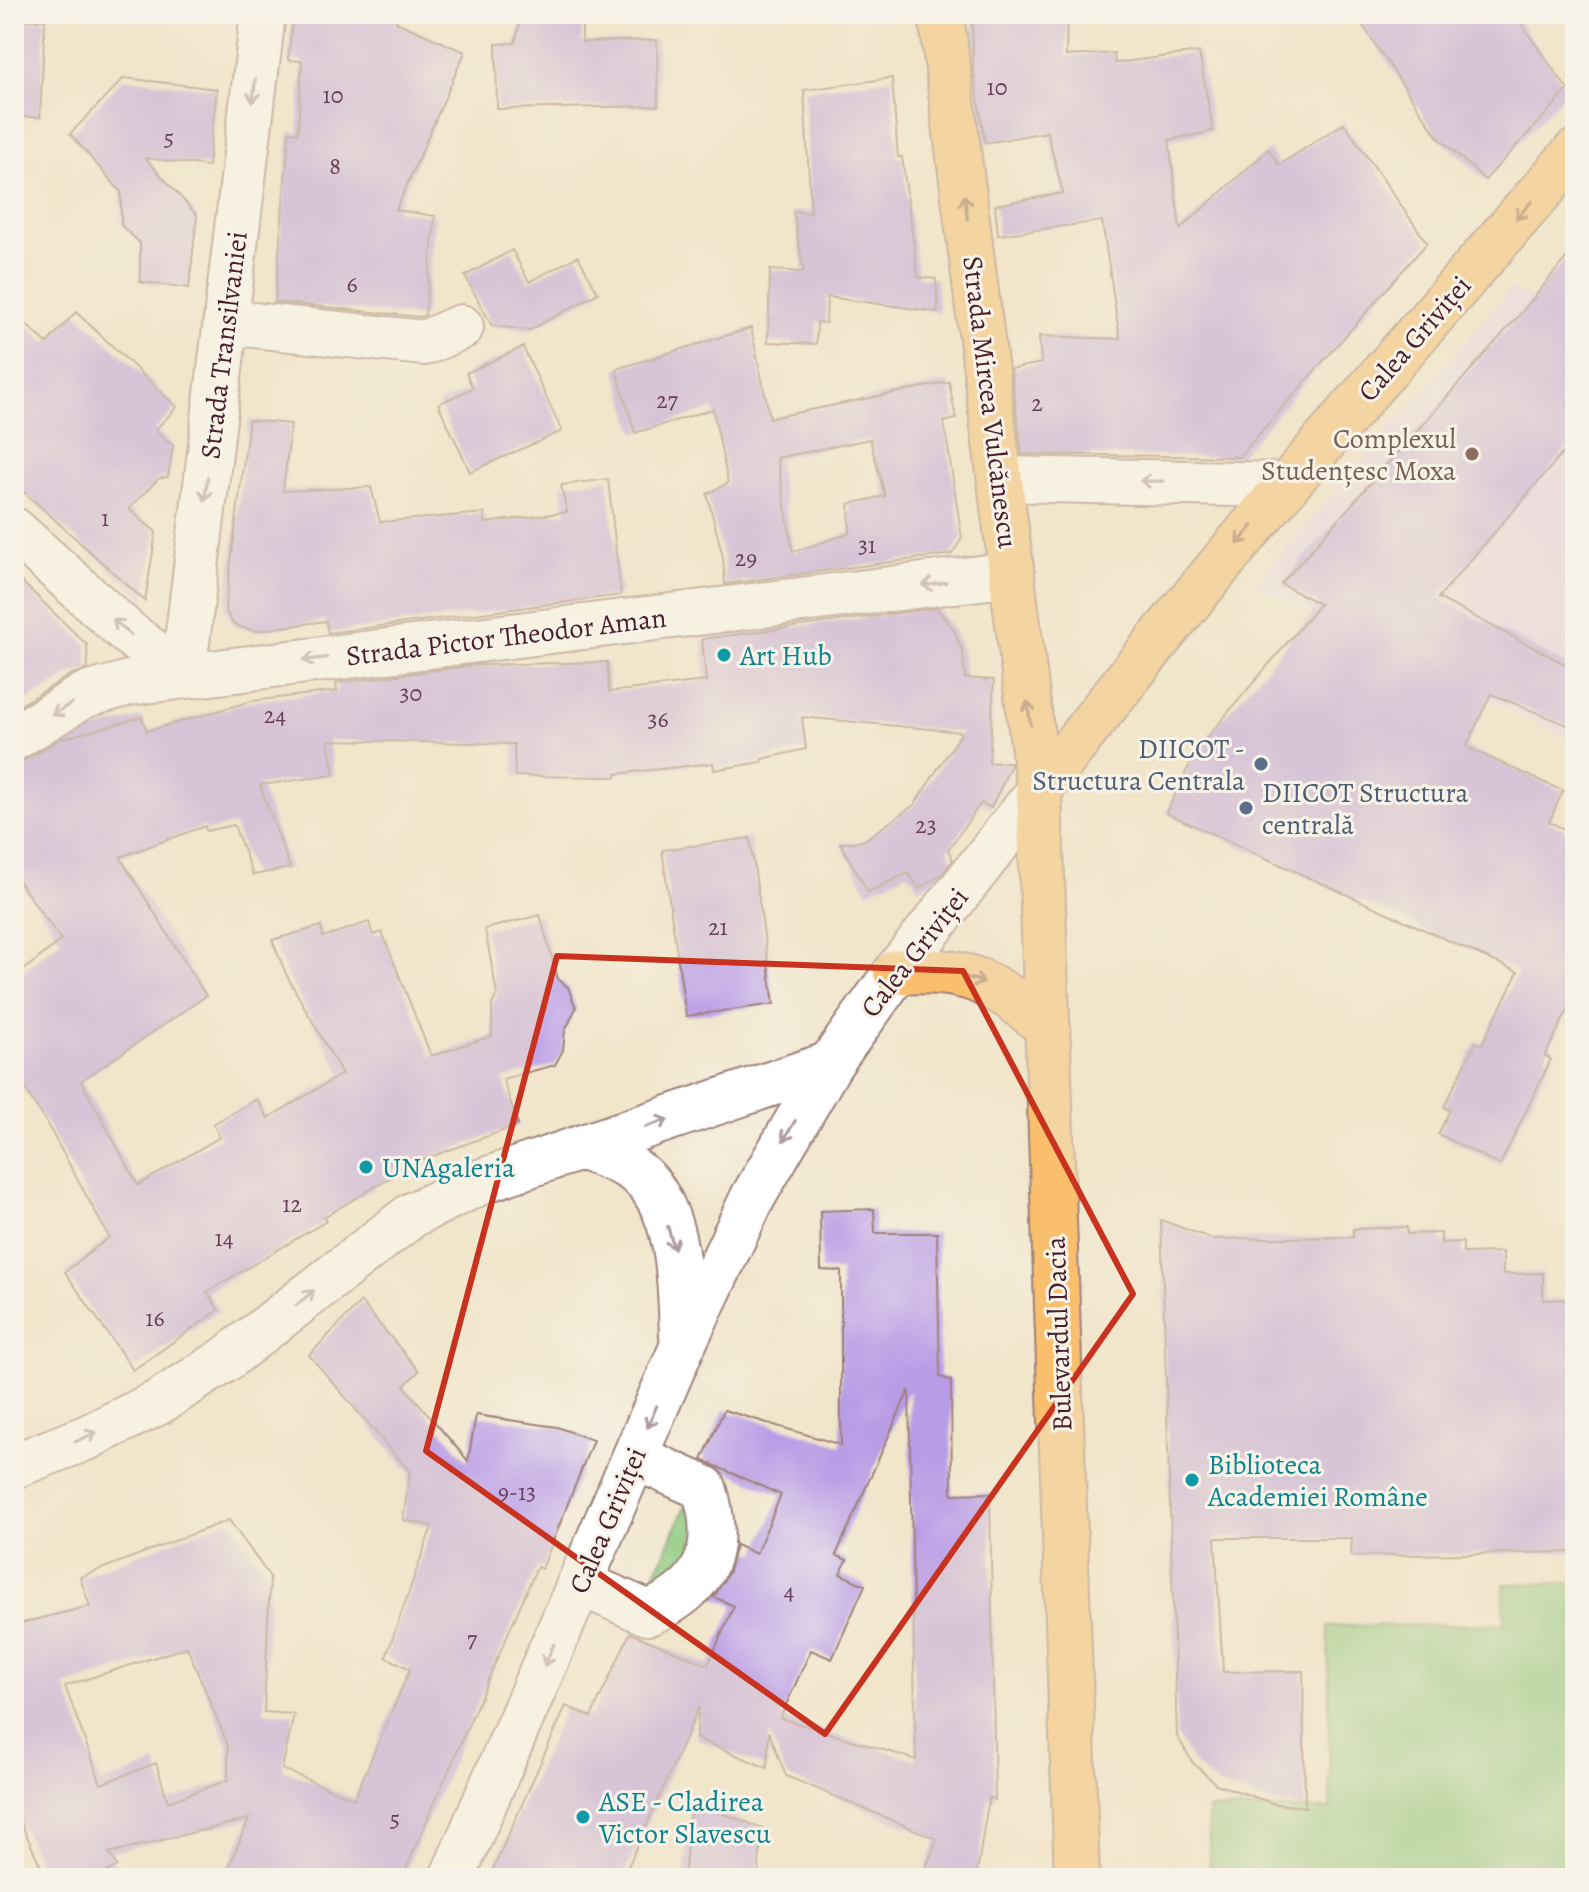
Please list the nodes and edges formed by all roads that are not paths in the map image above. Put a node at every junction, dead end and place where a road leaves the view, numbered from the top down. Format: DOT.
graph roads {
  1 [pos="263,14"];
  2 [pos="941,14"];
  3 [pos="1575,152"];
  4 [pos="226,322"];
  5 [pos="461,327"];
  6 [pos="1001,479"];
  7 [pos="1286,485"];
  8 [pos="14,530"];
  9 [pos="1012,574"];
  10 [pos="183,675"];
  11 [pos="14,738"];
  12 [pos="1039,791"];
  13 [pos="896,972"];
  14 [pos="1048,1028"];
  15 [pos="830,1064"];
  16 [pos="583,1148"];
  17 [pos="683,1345"];
  18 [pos="635,1457"];
  19 [pos="14,1466"];
  20 [pos="580,1583"];
  21 [pos="452,1878"];
  22 [pos="1077,1878"];
  1 -- 4 [label="street, Strada Transilvaniei, one-way"];
  6 -- 2 [label="main road, Strada Mircea Vulcănescu, one-way"];
  3 -- 7 [label="main road, Calea Griviței, one-way"];
  4 -- 5 [label="street"];
  4 -- 10 [label="street, Strada Transilvaniei, one-way"];
  7 -- 6 [label="street, one-way"];
  6 -- 9 [label="main road, Strada Mircea Vulcănescu"];
  7 -- 12 [label="main road, Calea Griviței, one-way"];
  10 -- 8 [label="street, one-way"];
  9 -- 10 [label="street, Strada Pictor Theodor Aman, one-way"];
  12 -- 9 [label="main road, Strada Mircea Vulcănescu, one-way"];
  10 -- 11 [label="street, Strada Pictor Theodor Aman, one-way"];
  12 -- 13 [label="street, Calea Griviței"];
  12 -- 14 [label="main road, Bulevardul Dacia"];
  13 -- 14 [label="main road, one-way"];
  13 -- 15 [label="street, Calea Griviței"];
  14 -- 22 [label="main road, Bulevardul Dacia"];
  16 -- 15 [label="street, one-way"];
  15 -- 17 [label="street, Calea Griviței, one-way"];
  16 -- 17 [label="street, one-way"];
  19 -- 16 [label="street, one-way"];
  17 -- 18 [label="street, Calea Griviței, one-way"];
  18 -- 20 [label="street, Calea Griviței"];
  18 -- 20 [label="street"];
  20 -- 21 [label="street, Calea Griviței, one-way"];
}
